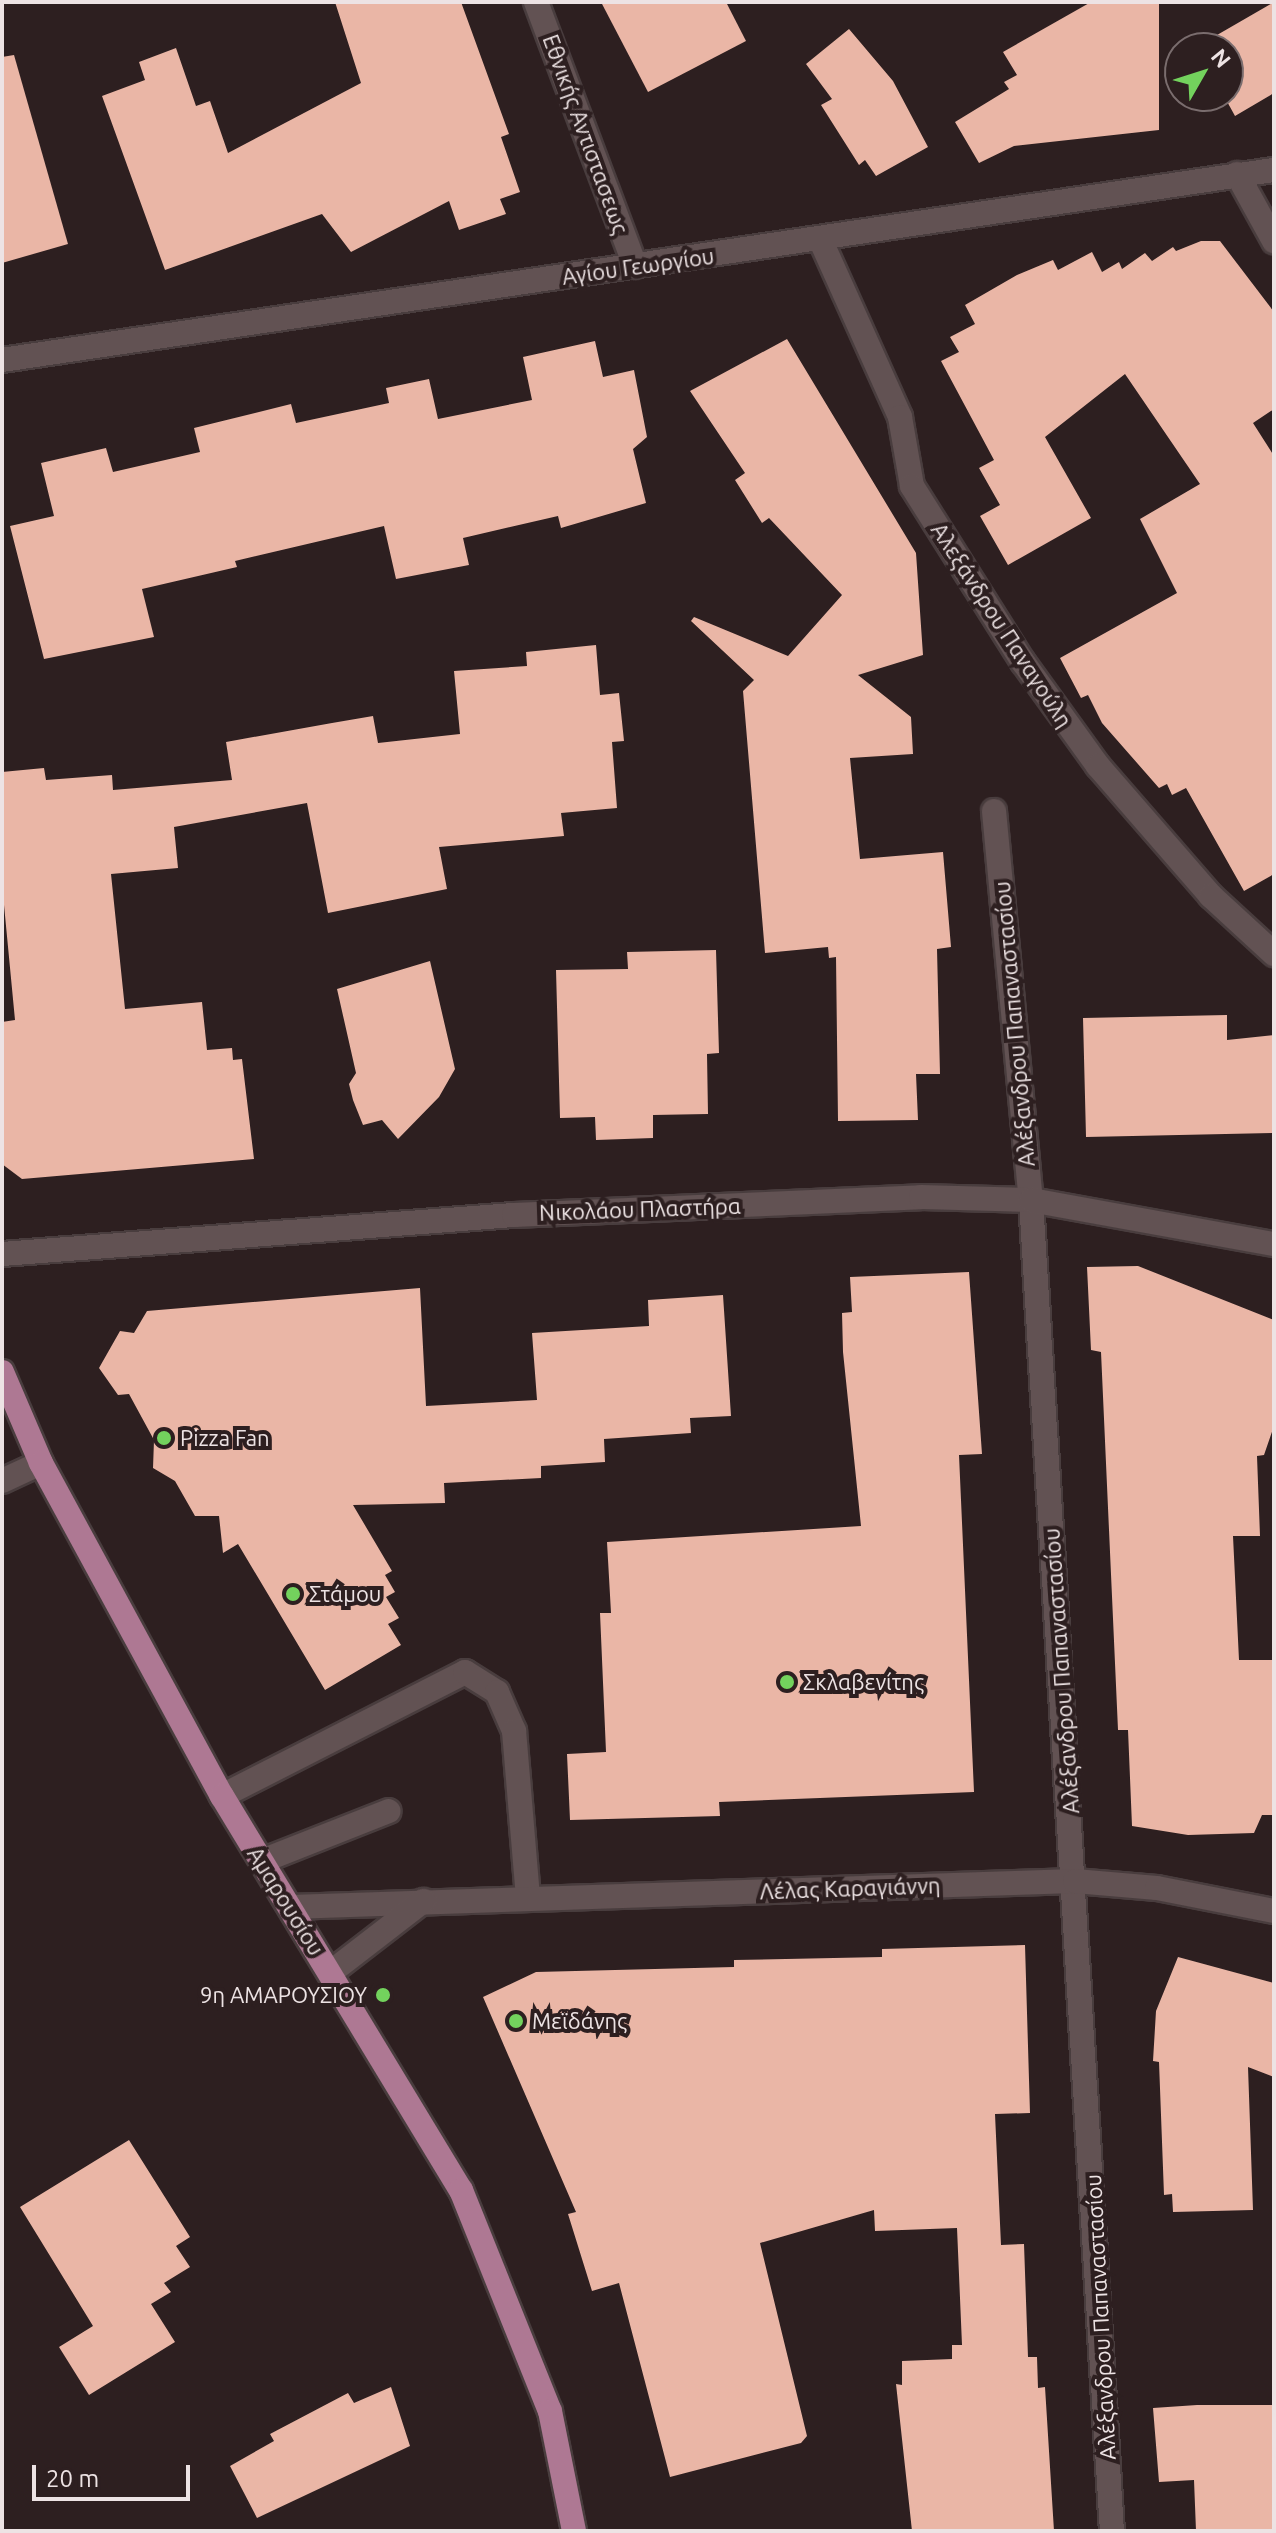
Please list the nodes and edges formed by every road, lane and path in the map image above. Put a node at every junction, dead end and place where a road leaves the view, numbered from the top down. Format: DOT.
graph roads {
  1 [pos="536,2"];
  2 [pos="1274,170"];
  3 [pos="1237,174"];
  4 [pos="821,241"];
  5 [pos="1274,241"];
  6 [pos="635,266"];
  7 [pos="2,360"];
  8 [pos="994,811"];
  9 [pos="1274,954"];
  10 [pos="1031,1200"];
  11 [pos="1271,1246"];
  12 [pos="2,1254"];
  13 [pos="2,1372"];
  14 [pos="41,1463"];
  15 [pos="2,1481"];
  16 [pos="222,1796"];
  17 [pos="389,1811"];
  18 [pos="262,1861"];
  19 [pos="1075,1881"];
  20 [pos="528,1898"];
  21 [pos="423,1901"];
  22 [pos="290,1907"];
  23 [pos="1274,1911"];
  24 [pos="330,1973"];
  25 [pos="574,2531"];
  26 [pos="1112,2531"];
  1 -- 6 [label="street, Εθνικής Αντιστασεως"];
  2 -- 3 [label="street, Αγίου Γεωργίου"];
  3 -- 4 [label="street, Αγίου Γεωργίου"];
  3 -- 5 [label="street"];
  4 -- 6 [label="street, Αγίου Γεωργίου"];
  4 -- 9 [label="street, Αλεξάνδρου Παναγούλη"];
  6 -- 7 [label="street, Αγίου Γεωργίου"];
  8 -- 10 [label="street, Αλέξανδρου Παπαναστασίου"];
  10 -- 11 [label="street, Νικολάου Πλαστήρα"];
  10 -- 12 [label="street, Νικολάου Πλαστήρα"];
  10 -- 19 [label="street, Αλέξανδρου Παπαναστασίου"];
  13 -- 14 [label="main road, Αμαρουσίου"];
  14 -- 15 [label="street"];
  14 -- 16 [label="main road, Αμαρουσίου"];
  16 -- 18 [label="main road, Αμαρουσίου"];
  16 -- 20 [label="street"];
  17 -- 18 [label="street"];
  18 -- 22 [label="main road, Αμαρουσίου"];
  19 -- 20 [label="street, Λέλας Καραγιάννη"];
  19 -- 23 [label="street, Λέλας Καραγιάννη"];
  19 -- 26 [label="street, Αλέξανδρου Παπαναστασίου"];
  20 -- 21 [label="street, Λέλας Καραγιάννη"];
  21 -- 22 [label="street, Λέλας Καραγιάννη"];
  21 -- 24 [label="street"];
  22 -- 24 [label="main road, Αμαρουσίου"];
  24 -- 25 [label="main road, Αμαρουσίου"];
}
